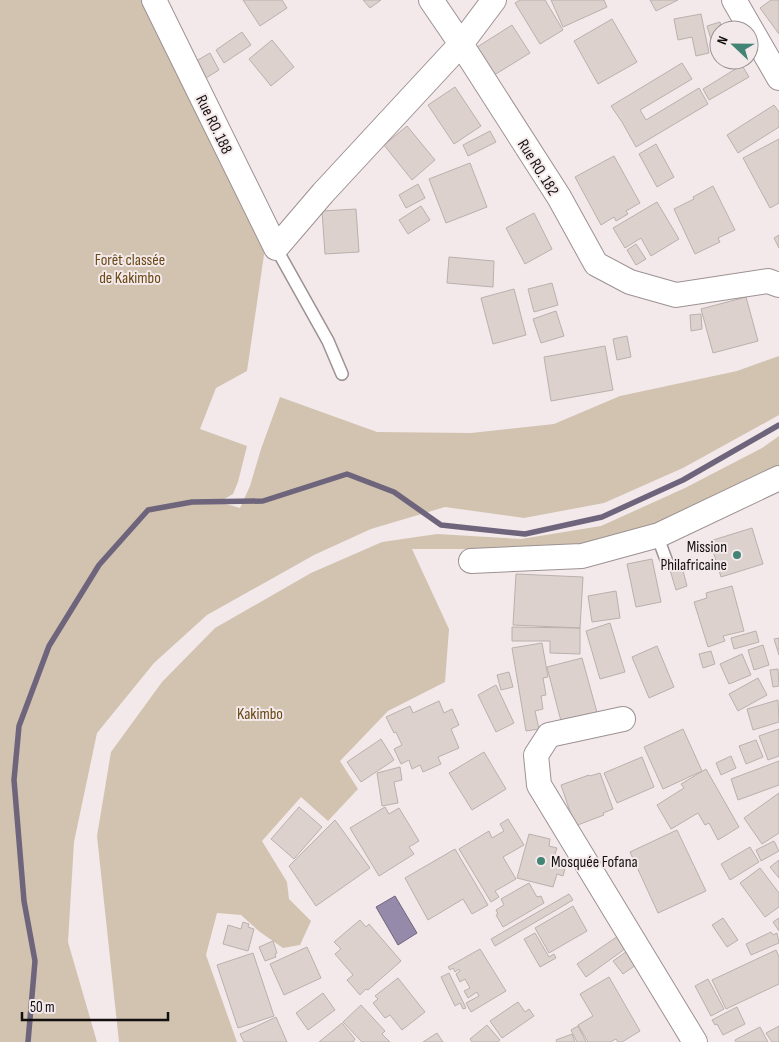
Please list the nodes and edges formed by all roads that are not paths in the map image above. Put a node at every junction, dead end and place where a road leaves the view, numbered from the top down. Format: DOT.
graph roads {
  1 [pos="154,0"];
  2 [pos="431,0"];
  3 [pos="494,0"];
  4 [pos="734,0"];
  5 [pos="461,44"];
  6 [pos="779,78"];
  7 [pos="276,248"];
  8 [pos="779,285"];
  9 [pos="342,374"];
  10 [pos="779,478"];
  11 [pos="659,534"];
  12 [pos="471,561"];
  13 [pos="667,562"];
  14 [pos="623,719"];
  15 [pos="695,1042"];
  1 -- 7 [label="street, Rue RO. 188"];
  2 -- 5 [label="street, Rue RO. 182"];
  3 -- 5 [label="street"];
  4 -- 6 [label="street"];
  5 -- 7 [label="street"];
  5 -- 8 [label="street, Rue RO. 182"];
  7 -- 9 [label="lane"];
  10 -- 11 [label="street"];
  11 -- 12 [label="street"];
  11 -- 13 [label="lane"];
  14 -- 15 [label="street"];
}
